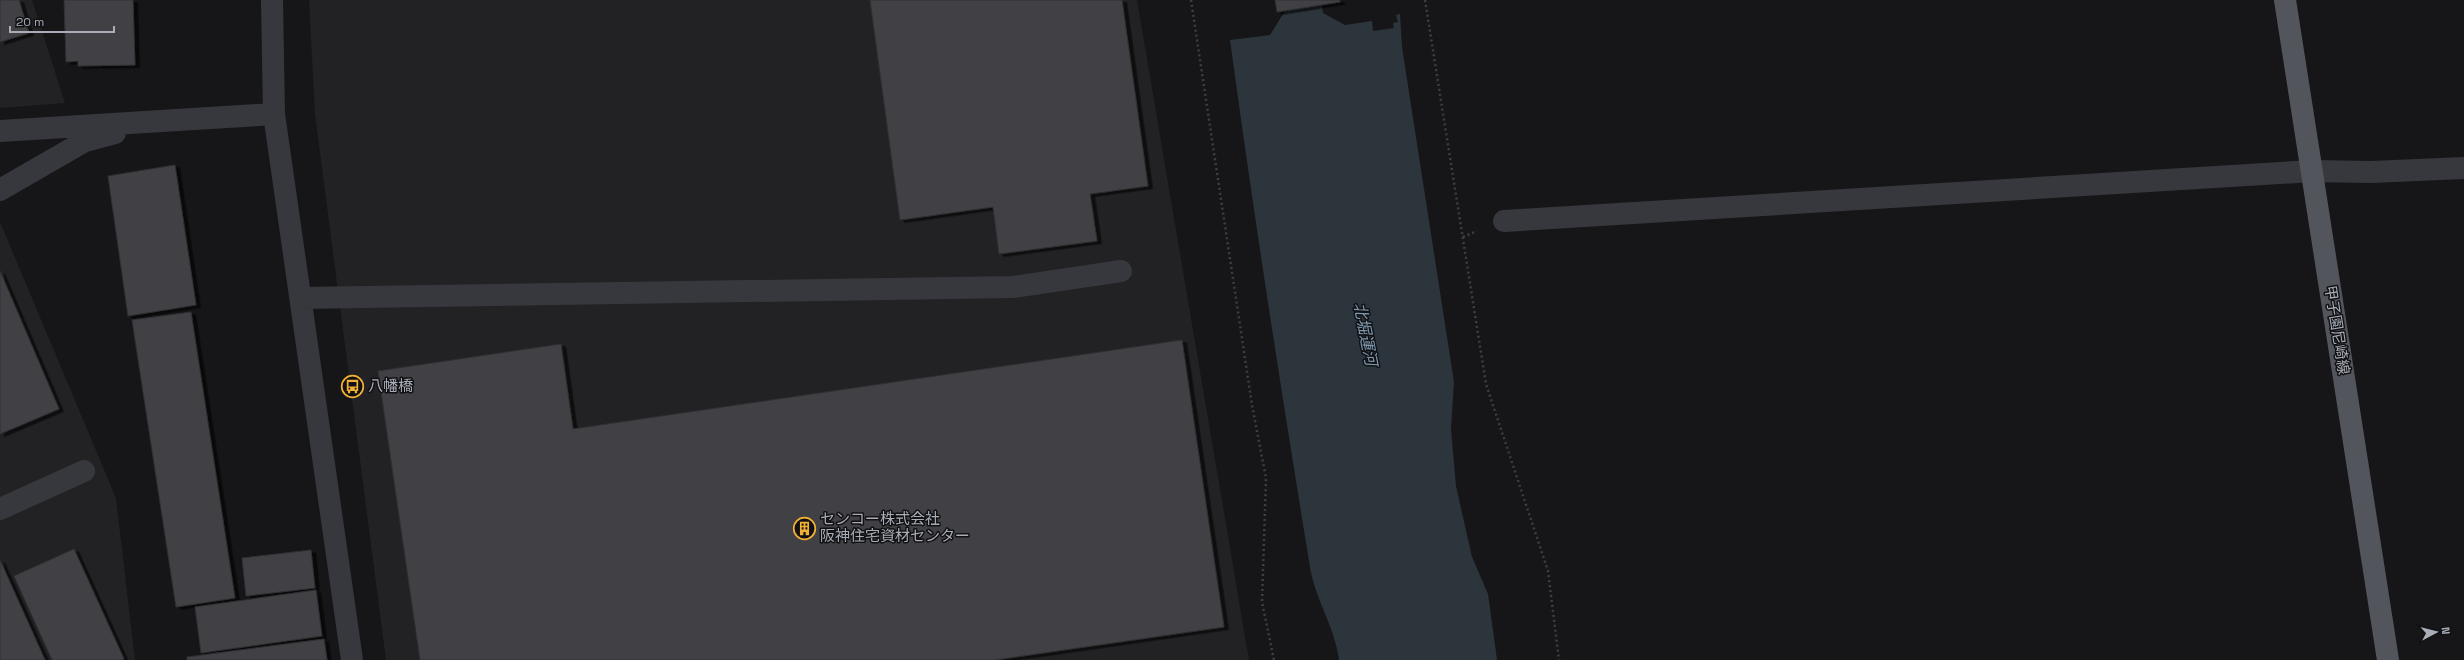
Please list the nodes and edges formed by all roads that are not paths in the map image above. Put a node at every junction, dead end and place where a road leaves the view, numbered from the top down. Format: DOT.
graph roads {
  1 [pos="272,0"];
  2 [pos="2285,0"];
  3 [pos="274,114"];
  4 [pos="158,120"];
  5 [pos="0,131"];
  6 [pos="2464,168"];
  7 [pos="2312,171"];
  8 [pos="0,190"];
  9 [pos="1504,221"];
  10 [pos="1121,271"];
  11 [pos="301,298"];
  12 [pos="84,471"];
  13 [pos="0,509"];
  14 [pos="352,660"];
  15 [pos="2388,660"];
  1 -- 3 [label="street"];
  2 -- 7 [label="main road, 甲子園尼崎線"];
  3 -- 4 [label="street"];
  3 -- 11 [label="street"];
  4 -- 5 [label="street"];
  4 -- 8 [label="street"];
  6 -- 7 [label="street"];
  7 -- 9 [label="street"];
  7 -- 15 [label="main road, 甲子園尼崎線"];
  10 -- 11 [label="street"];
  11 -- 14 [label="street"];
  12 -- 13 [label="street"];
}
